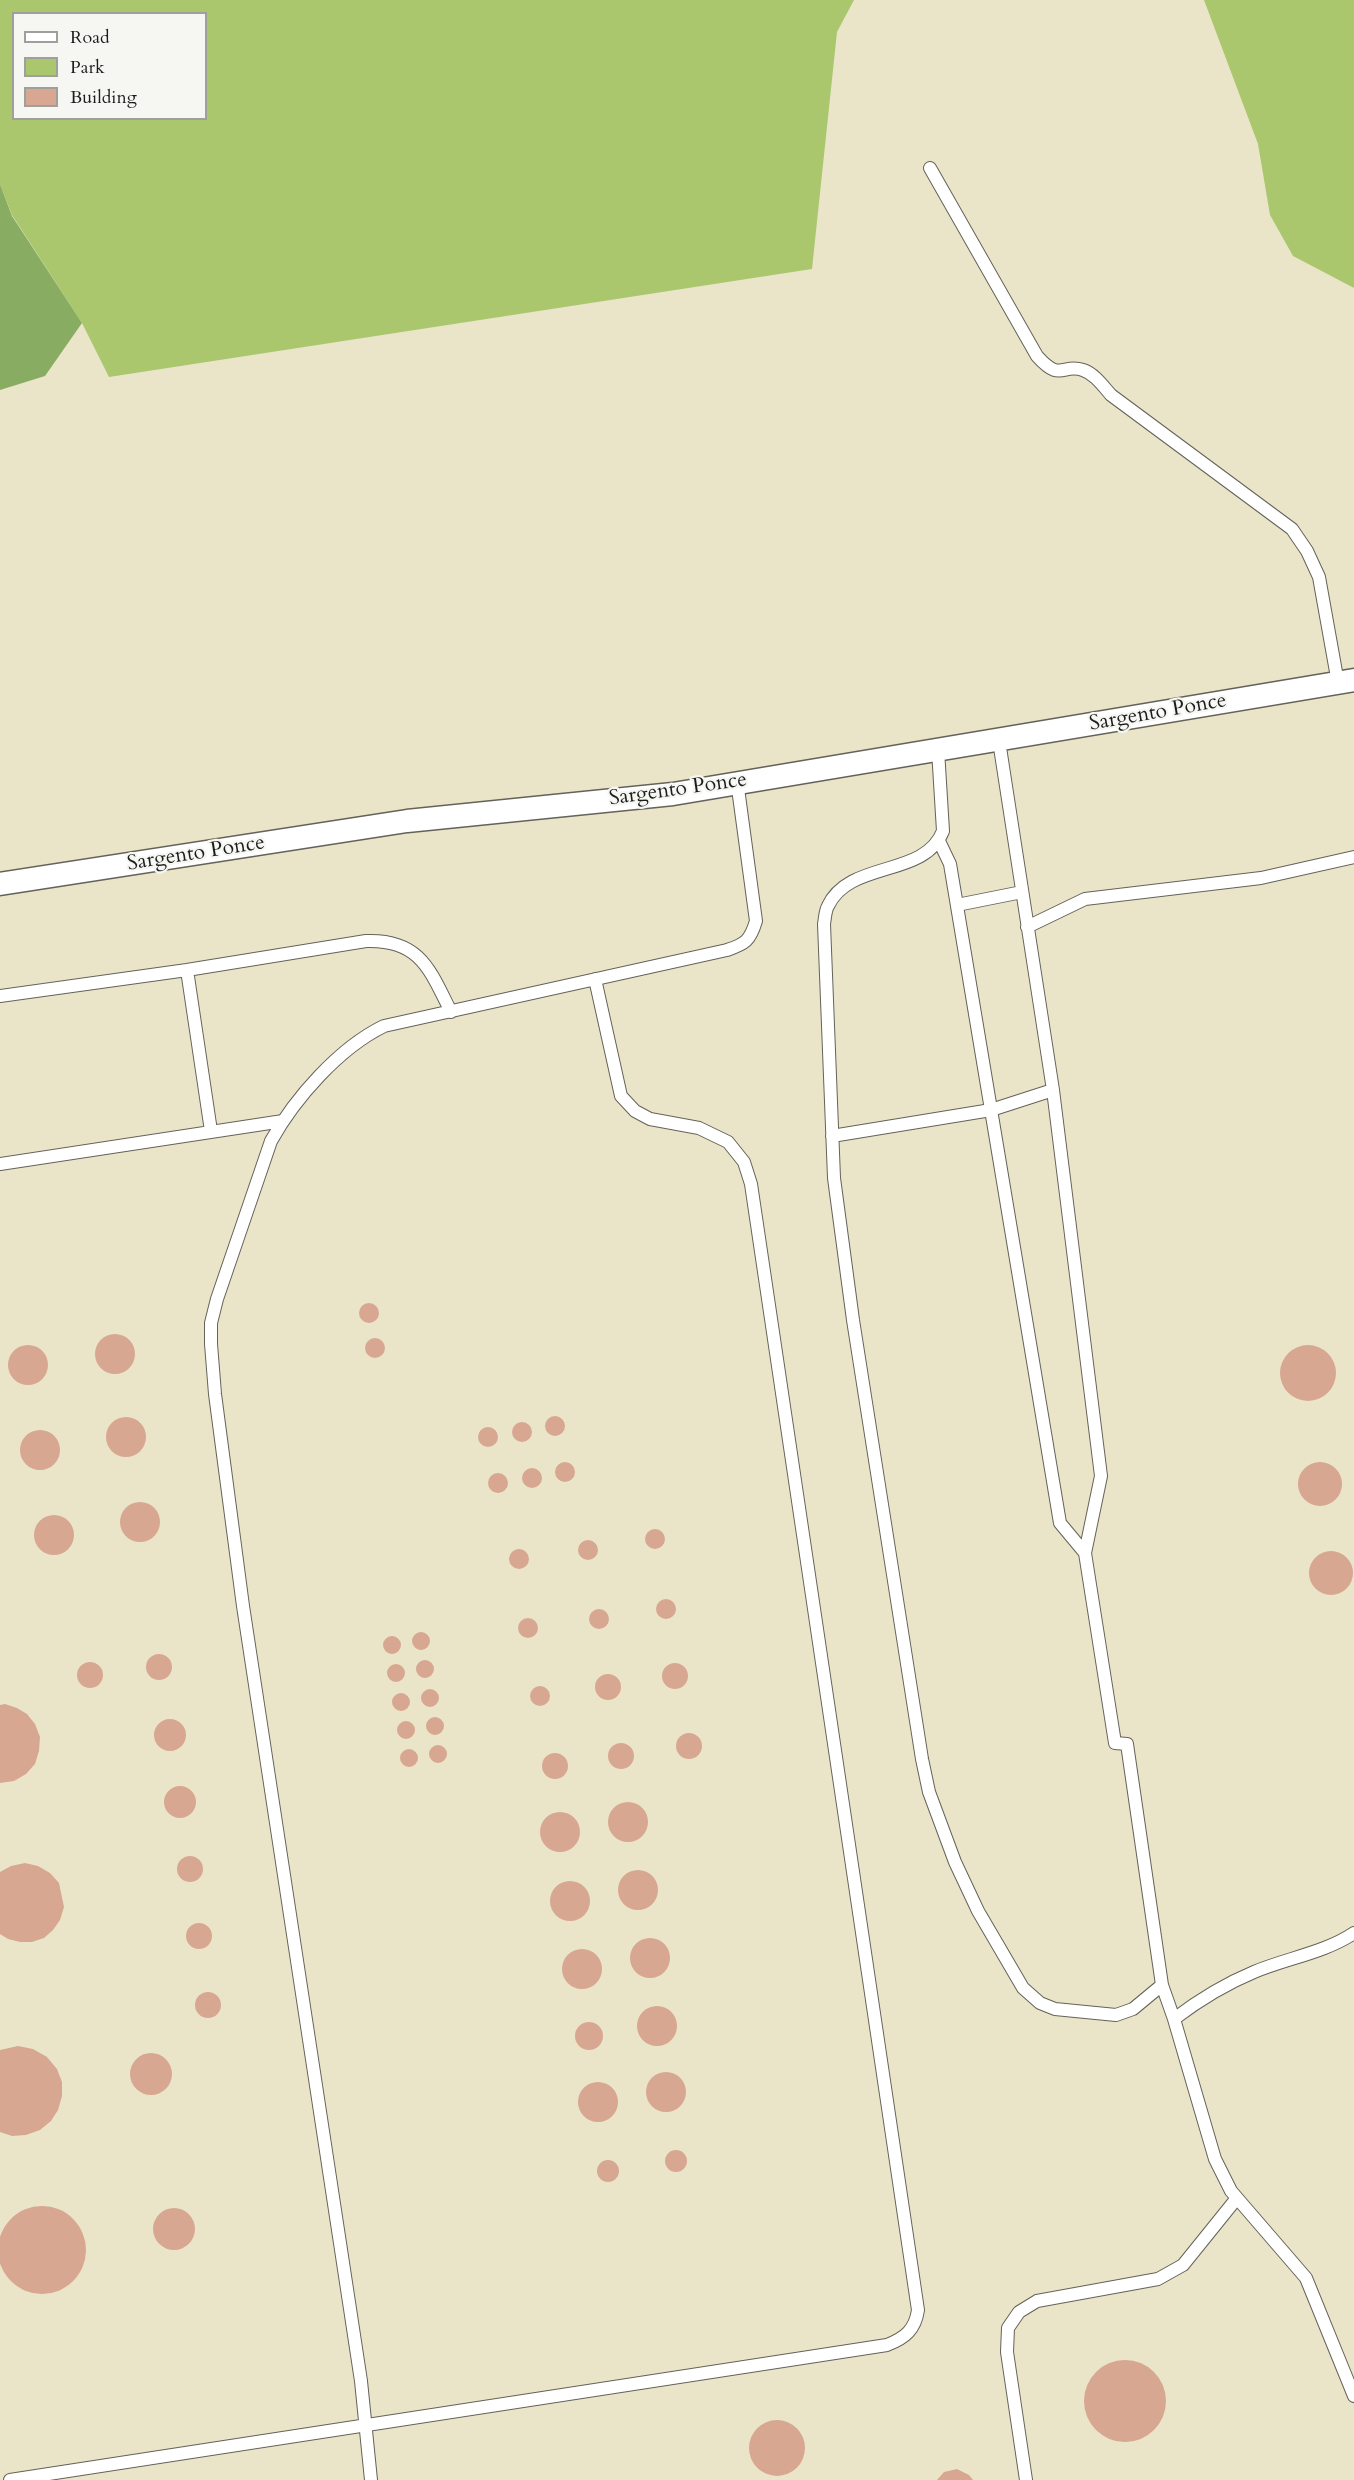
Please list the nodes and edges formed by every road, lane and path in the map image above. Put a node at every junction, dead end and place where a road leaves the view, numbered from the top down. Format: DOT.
graph roads {
  1 [pos="930,168"];
  2 [pos="1346,681"];
  3 [pos="999,741"];
  4 [pos="938,750"];
  5 [pos="737,781"];
  6 [pos="939,841"];
  7 [pos="1354,857"];
  8 [pos="0,884"];
  9 [pos="1022,892"];
  10 [pos="957,905"];
  11 [pos="1027,927"];
  12 [pos="187,970"];
  13 [pos="595,979"];
  14 [pos="0,996"];
  15 [pos="451,1012"];
  16 [pos="1053,1090"];
  17 [pos="991,1110"];
  18 [pos="283,1121"];
  19 [pos="211,1131"];
  20 [pos="832,1136"];
  21 [pos="0,1164"];
  22 [pos="1084,1553"];
  23 [pos="1354,1933"];
  24 [pos="1162,1985"];
  25 [pos="1174,2019"];
  26 [pos="1237,2198"];
  27 [pos="1354,2396"];
  28 [pos="366,2425"];
  29 [pos="10,2480"];
  30 [pos="371,2480"];
  31 [pos="1026,2480"];
  1 -- 2 [label="lane"];
  2 -- 3 [label="street, Sargento Ponce"];
  3 -- 4 [label="street, Sargento Ponce"];
  3 -- 9 [label="lane"];
  4 -- 5 [label="street, Sargento Ponce"];
  4 -- 6 [label="lane"];
  5 -- 8 [label="street, Sargento Ponce"];
  5 -- 13 [label="lane"];
  6 -- 10 [label="lane"];
  6 -- 20 [label="lane"];
  7 -- 11 [label="lane"];
  9 -- 10 [label="lane"];
  9 -- 11 [label="lane"];
  10 -- 17 [label="lane"];
  11 -- 16 [label="lane"];
  12 -- 14 [label="lane"];
  12 -- 15 [label="lane"];
  12 -- 19 [label="lane"];
  13 -- 15 [label="lane"];
  13 -- 28 [label="lane"];
  15 -- 18 [label="lane"];
  16 -- 17 [label="lane"];
  16 -- 22 [label="lane"];
  17 -- 20 [label="lane"];
  17 -- 22 [label="lane"];
  18 -- 19 [label="lane"];
  18 -- 28 [label="lane"];
  19 -- 21 [label="lane"];
  20 -- 24 [label="lane"];
  22 -- 24 [label="lane"];
  23 -- 25 [label="lane"];
  24 -- 25 [label="lane"];
  25 -- 26 [label="lane"];
  26 -- 27 [label="lane"];
  26 -- 31 [label="lane"];
  28 -- 29 [label="lane"];
  28 -- 30 [label="lane"];
}
